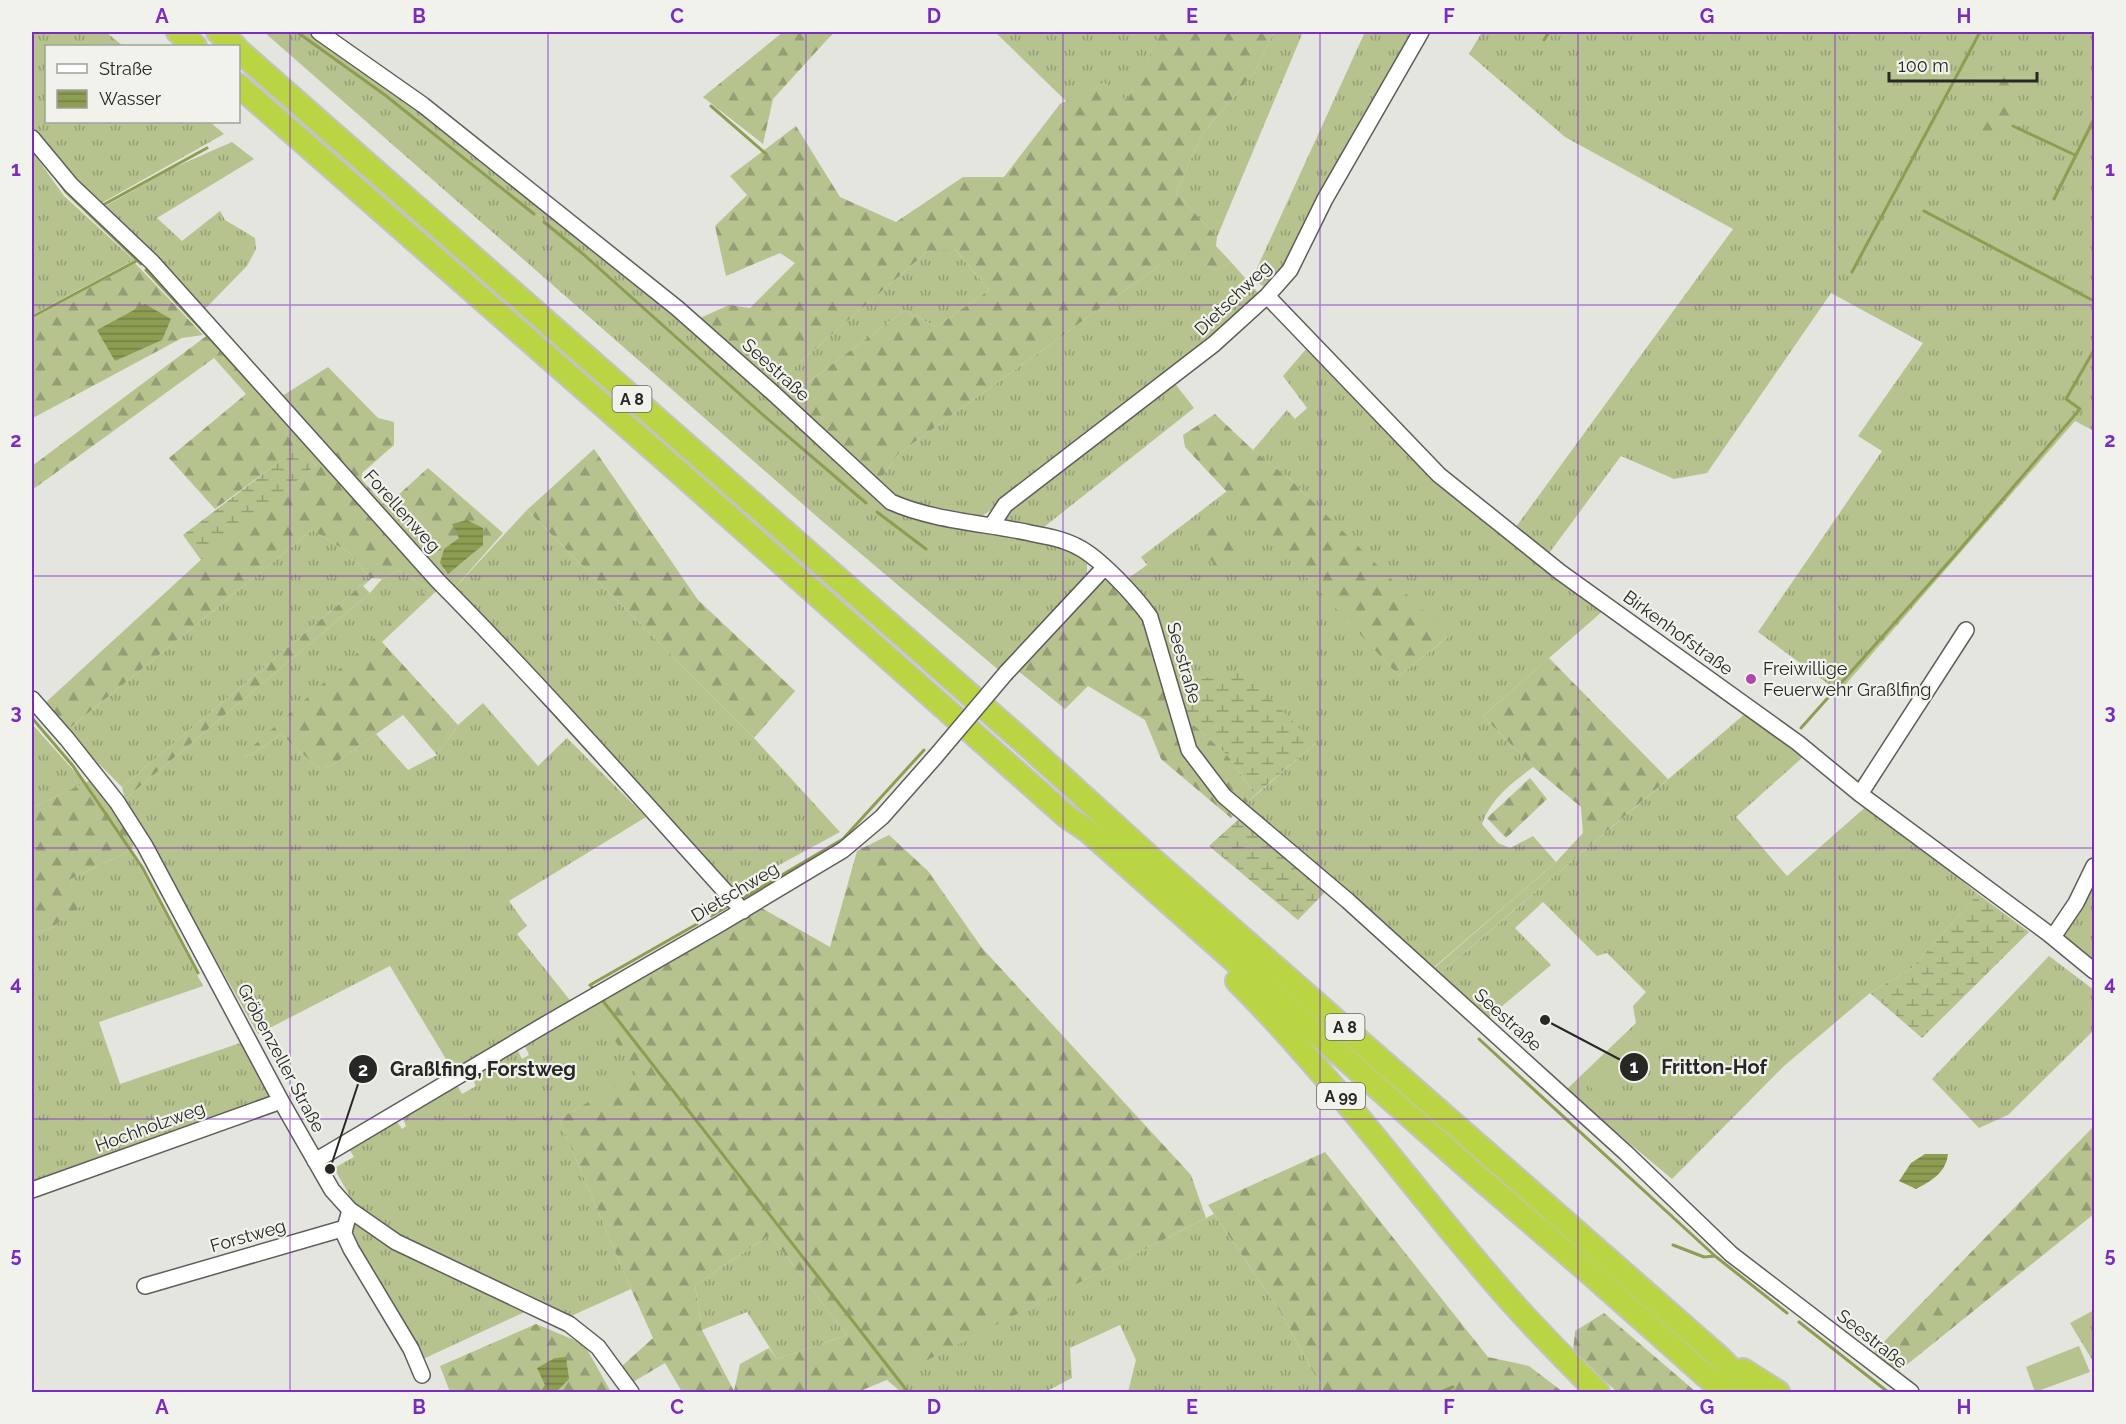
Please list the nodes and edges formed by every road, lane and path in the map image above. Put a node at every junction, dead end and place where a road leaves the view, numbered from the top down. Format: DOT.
graph roads {
  1 [pos="178,32"];
  2 [pos="218,32"];
  3 [pos="319,32"];
  4 [pos="1421,32"];
  5 [pos="194,45"];
  6 [pos="234,45"];
  7 [pos="240,52"];
  8 [pos="240,87"];
  9 [pos="32,138"];
  10 [pos="1267,296"];
  11 [pos="992,525"];
  12 [pos="1104,568"];
  13 [pos="1966,630"];
  14 [pos="32,699"];
  15 [pos="1860,794"];
  16 [pos="1066,816"];
  17 [pos="2094,866"];
  18 [pos="742,911"];
  19 [pos="2053,937"];
  20 [pos="2094,970"];
  21 [pos="281,1101"];
  22 [pos="315,1161"];
  23 [pos="32,1190"];
  24 [pos="350,1210"];
  25 [pos="345,1228"];
  26 [pos="145,1286"];
  27 [pos="1718,1356"];
  28 [pos="422,1375"];
  29 [pos="631,1392"];
  30 [pos="1598,1392"];
  31 [pos="1724,1392"];
  32 [pos="1754,1392"];
  33 [pos="1778,1392"];
  34 [pos="1911,1392"];
  1 -- 5 [label="highway"];
  2 -- 6 [label="highway"];
  3 -- 11 [label="street, Seestraße"];
  4 -- 10 [label="street, Dietschweg"];
  7 -- 27 [label="highway, A 8"];
  8 -- 16 [label="highway, A 8"];
  9 -- 18 [label="street, Forellenweg"];
  10 -- 11 [label="street, Dietschweg"];
  10 -- 15 [label="street, Birkenhofstraße"];
  11 -- 12 [label="street, Seestraße"];
  12 -- 18 [label="street, Dietschweg, bridge"];
  12 -- 34 [label="street, Seestraße"];
  13 -- 15 [label="street"];
  14 -- 21 [label="street, Gröbenzeller Straße"];
  15 -- 19 [label="street, Birkenhofstraße"];
  16 -- 30 [label="highway, A 99"];
  16 -- 31 [label="highway, A 8"];
  17 -- 19 [label="street"];
  18 -- 22 [label="street, Dietschweg"];
  19 -- 20 [label="street, Birkenhofstraße"];
  21 -- 22 [label="street, Gröbenzeller Straße"];
  21 -- 23 [label="street, Hochholzweg"];
  22 -- 24 [label="street, Gröbenzeller Straße"];
  24 -- 25 [label="street"];
  24 -- 29 [label="street, Gröbenzeller Straße"];
  25 -- 26 [label="street, Forstweg"];
  25 -- 28 [label="street"];
  27 -- 32 [label="highway, A 8"];
  27 -- 33 [label="highway"];
}
